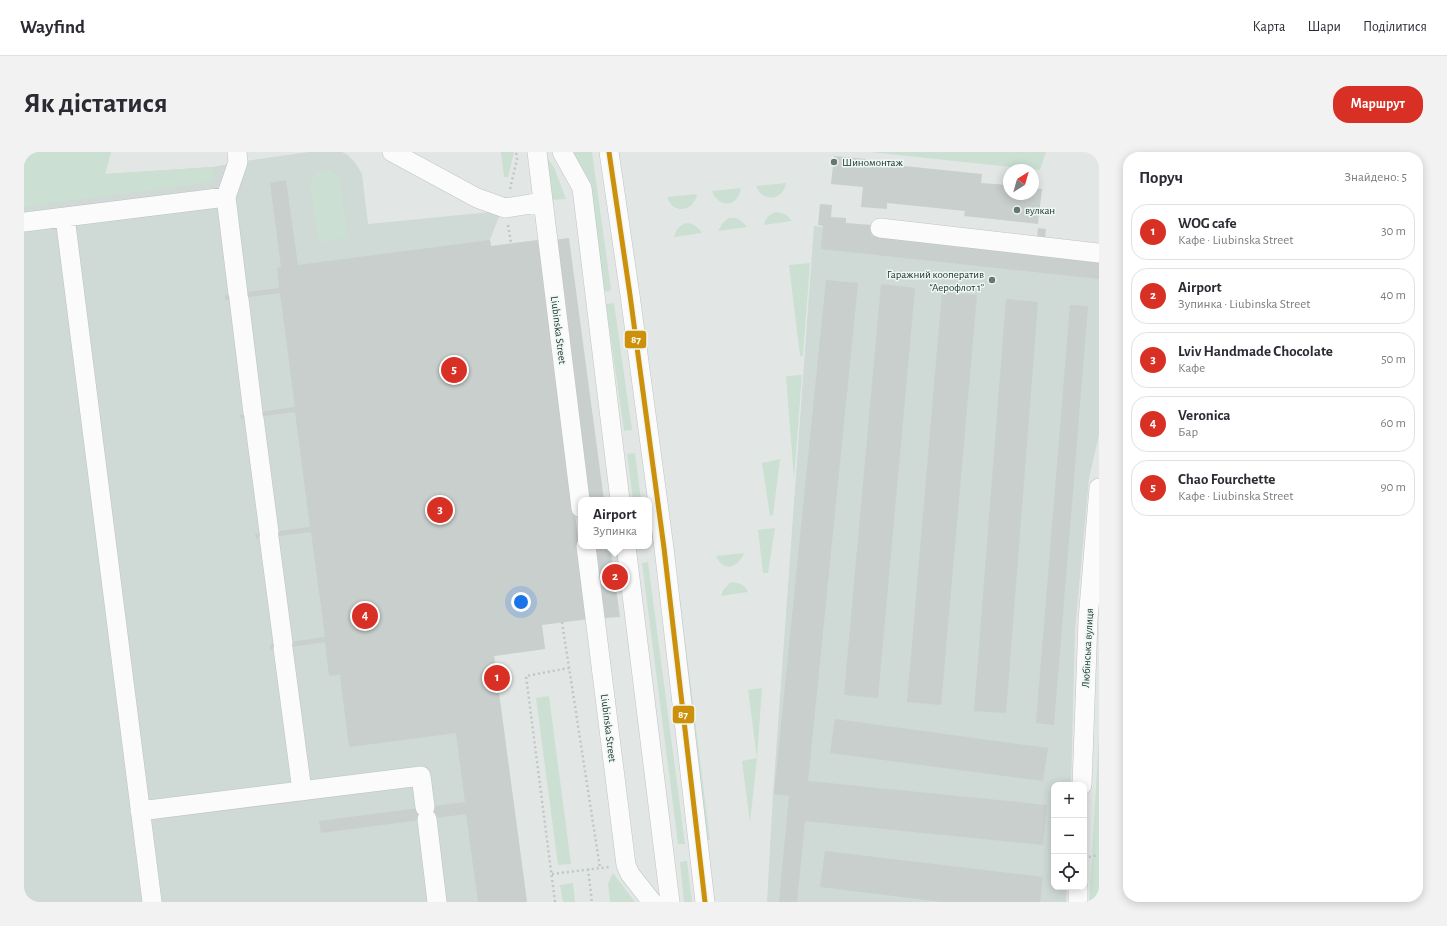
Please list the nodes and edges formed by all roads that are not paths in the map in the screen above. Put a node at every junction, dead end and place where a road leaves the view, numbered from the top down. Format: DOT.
graph roads {
  1 [pos="237,152"];
  2 [pos="392,152"];
  3 [pos="537,152"];
  4 [pos="562,152"];
  5 [pos="609,152"];
  6 [pos="226,197"];
  7 [pos="543,202"];
  8 [pos="65,217"];
  9 [pos="24,222"];
  10 [pos="880,228"];
  11 [pos="1099,253"];
  12 [pos="1099,488"];
  13 [pos="580,497"];
  14 [pos="620,497"];
  15 [pos="586,549"];
  16 [pos="626,549"];
  17 [pos="1082,782"];
  18 [pos="302,791"];
  19 [pos="140,811"];
  20 [pos="1078,890"];
  21 [pos="152,902"];
  22 [pos="437,902"];
  23 [pos="652,902"];
  24 [pos="670,902"];
  25 [pos="705,902"];
  26 [pos="1078,902"];
  1 -- 6 [label="street"];
  2 -- 7 [label="street"];
  3 -- 7 [label="street, Liubinska Street"];
  4 -- 14 [label="street"];
  5 -- 25 [label="street"];
  6 -- 8 [label="street"];
  6 -- 18 [label="street"];
  7 -- 13 [label="street, Liubinska Street"];
  8 -- 9 [label="street"];
  8 -- 19 [label="street"];
  10 -- 11 [label="street"];
  12 -- 17 [label="street, Любінська вулиця"];
  15 -- 23 [label="street, Liubinska Street"];
  16 -- 24 [label="street"];
  18 -- 19 [label="street"];
  18 -- 22 [label="street"];
  19 -- 21 [label="street"];
  20 -- 26 [label="street"];
}
